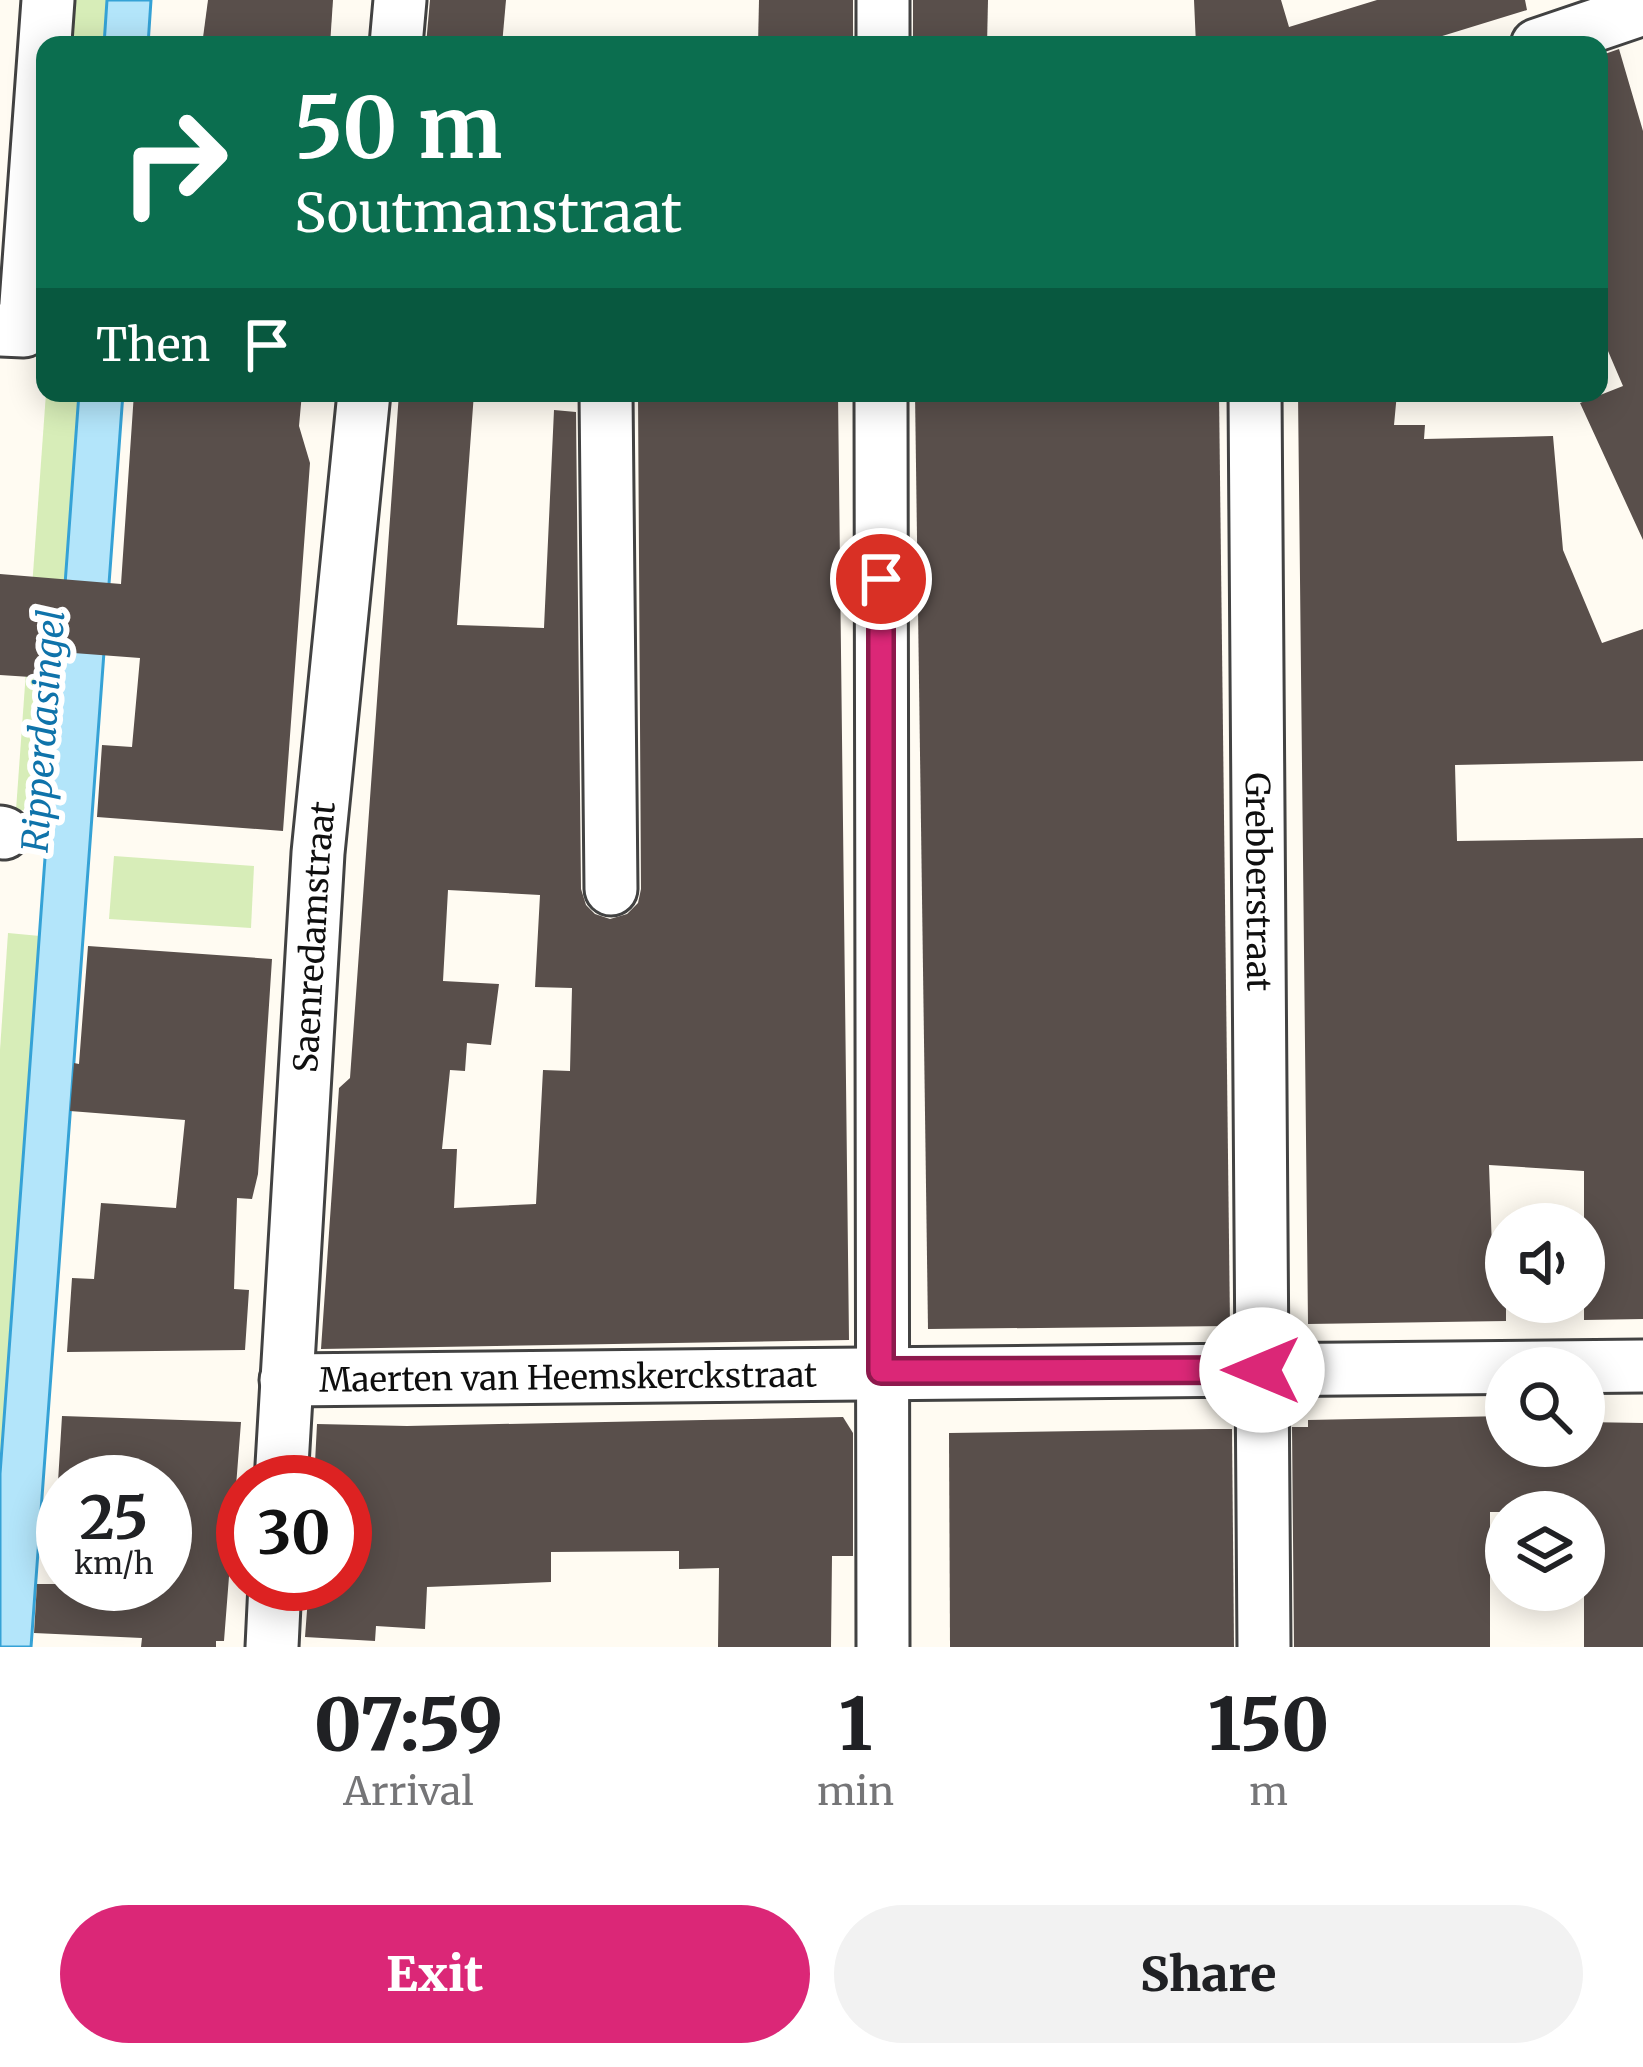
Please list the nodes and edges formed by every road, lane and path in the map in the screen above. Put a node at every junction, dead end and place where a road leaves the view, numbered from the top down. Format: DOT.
graph roads {
  1 [pos="48,0"];
  2 [pos="400,0"];
  3 [pos="883,0"];
  4 [pos="1643,9"];
  5 [pos="44,36"];
  6 [pos="397,36"];
  7 [pos="883,36"];
  8 [pos="1564,36"];
  9 [pos="36,110"];
  10 [pos="12,331"];
  11 [pos="363,402"];
  12 [pos="606,402"];
  13 [pos="881,402"];
  14 [pos="1255,402"];
  15 [pos="610,889"];
  16 [pos="1643,1366"];
  17 [pos="1262,1370"];
  18 [pos="881,1371"];
  19 [pos="286,1380"];
  20 [pos="282,1455"];
  21 [pos="274,1611"];
  22 [pos="272,1647"];
  23 [pos="883,1647"];
  24 [pos="1264,1647"];
  1 -- 5 [label="street"];
  2 -- 6 [label="street"];
  3 -- 7 [label="street"];
  4 -- 8 [label="street"];
  9 -- 10 [label="street"];
  11 -- 19 [label="street, Saenredamstraat"];
  12 -- 15 [label="street"];
  13 -- 18 [label="street"];
  14 -- 17 [label="street, Grebberstraat"];
  16 -- 17 [label="street, Maerten van Heemskerckstraat"];
  17 -- 18 [label="street, Maerten van Heemskerckstraat"];
  17 -- 24 [label="street, Grebberstraat"];
  18 -- 19 [label="street, Maerten van Heemskerckstraat"];
  18 -- 23 [label="street"];
  19 -- 20 [label="street, Saenredamstraat"];
  21 -- 22 [label="street"];
}
